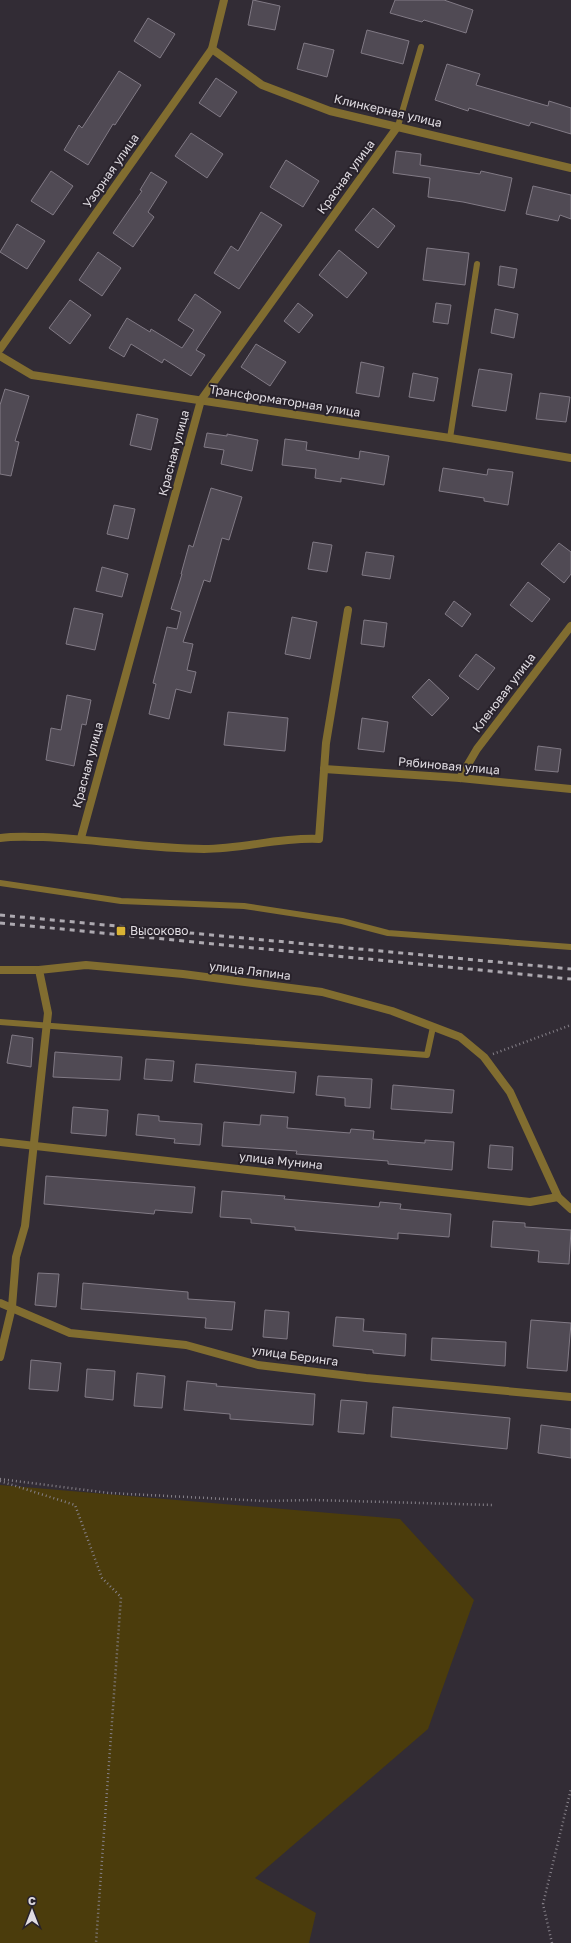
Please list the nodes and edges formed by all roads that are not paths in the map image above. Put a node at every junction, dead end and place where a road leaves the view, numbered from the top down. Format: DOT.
graph roads {
  1 [pos="224,0"];
  2 [pos="421,47"];
  3 [pos="212,48"];
  4 [pos="398,126"];
  5 [pos="571,168"];
  6 [pos="477,264"];
  7 [pos="0,349"];
  8 [pos="0,356"];
  9 [pos="201,400"];
  10 [pos="450,438"];
  11 [pos="571,458"];
  12 [pos="348,610"];
  13 [pos="571,626"];
  14 [pos="324,769"];
  15 [pos="460,778"];
  16 [pos="571,789"];
  17 [pos="0,838"];
  18 [pos="81,838"];
  19 [pos="0,883"];
  20 [pos="571,947"];
  21 [pos="0,970"];
  22 [pos="39,970"];
  23 [pos="0,1022"];
  24 [pos="46,1027"];
  25 [pos="433,1027"];
  26 [pos="0,1142"];
  27 [pos="34,1146"];
  28 [pos="558,1197"];
  29 [pos="571,1209"];
  30 [pos="0,1303"];
  31 [pos="12,1307"];
  32 [pos="0,1356"];
  33 [pos="571,1397"];
  1 -- 3 [label="street, Узорная улица"];
  2 -- 4 [label="lane"];
  3 -- 4 [label="street, Клинкерная улица"];
  3 -- 7 [label="street, Узорная улица"];
  4 -- 5 [label="street, Клинкерная улица"];
  4 -- 9 [label="street, Красная улица"];
  6 -- 10 [label="lane"];
  8 -- 9 [label="street, Трансформаторная улица"];
  9 -- 10 [label="street, Трансформаторная улица"];
  9 -- 18 [label="street, Красная улица"];
  10 -- 11 [label="street, Трансформаторная улица"];
  12 -- 14 [label="street"];
  13 -- 15 [label="street, Кленовая улица"];
  14 -- 15 [label="street, Рябиновая улица"];
  14 -- 18 [label="street"];
  15 -- 16 [label="street, Рябиновая улица"];
  17 -- 18 [label="street"];
  19 -- 20 [label="lane"];
  21 -- 22 [label="street, улица Ляпина"];
  22 -- 24 [label="street"];
  22 -- 25 [label="street, улица Ляпина"];
  23 -- 24 [label="lane"];
  24 -- 25 [label="lane"];
  24 -- 27 [label="street"];
  25 -- 28 [label="street, улица Ляпина"];
  26 -- 27 [label="street, улица Мунина"];
  27 -- 28 [label="street, улица Мунина"];
  27 -- 31 [label="street"];
  28 -- 29 [label="street"];
  30 -- 31 [label="street, улица Беринга"];
  31 -- 32 [label="street"];
  31 -- 33 [label="street, улица Беринга"];
}
